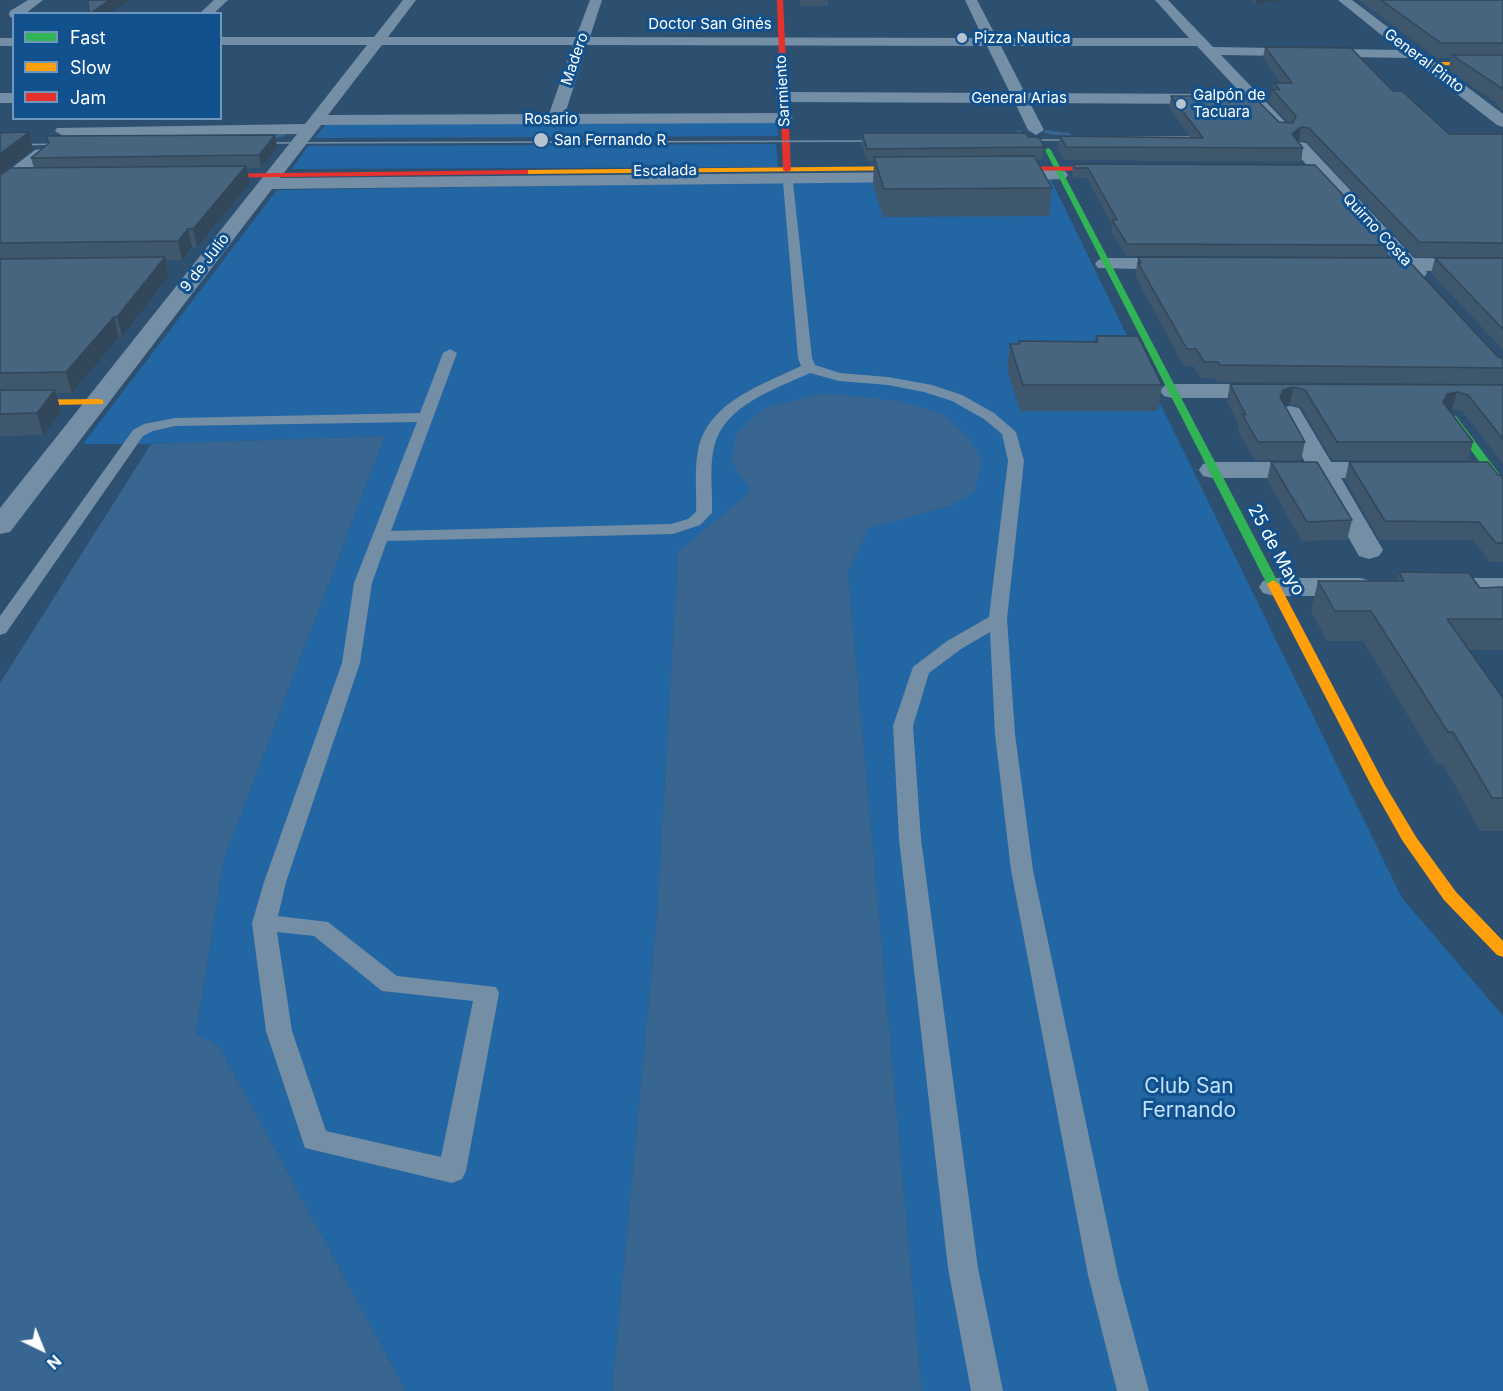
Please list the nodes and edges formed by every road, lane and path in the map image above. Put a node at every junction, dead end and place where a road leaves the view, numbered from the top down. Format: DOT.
graph roads {
  1 [pos="37,0"];
  2 [pos="222,0"];
  3 [pos="410,0"];
  4 [pos="596,0"];
  5 [pos="780,0"];
  6 [pos="971,0"];
  7 [pos="1161,0"];
  8 [pos="1344,0"];
  9 [pos="17,12"];
  10 [pos="207,12"];
  11 [pos="581,40"];
  12 [pos="781,40"];
  13 [pos="222,41"];
  14 [pos="377,41"];
  15 [pos="993,41"];
  16 [pos="1204,46"];
  17 [pos="1416,54"];
  18 [pos="1429,64"];
  19 [pos="1503,64"];
  20 [pos="784,97"];
  21 [pos="1020,97"];
  22 [pos="1255,100"];
  23 [pos="785,118"];
  24 [pos="555,119"];
  25 [pos="75,120"];
  26 [pos="1503,122"];
  27 [pos="314,124"];
  28 [pos="1036,130"];
  29 [pos="1284,130"];
  30 [pos="628,135"];
  31 [pos="627,144"];
  32 [pos="1046,146"];
  33 [pos="1300,147"];
  34 [pos="40,154"];
  35 [pos="1128,168"];
  36 [pos="1296,168"];
  37 [pos="1320,168"];
  38 [pos="1057,171"];
  39 [pos="934,172"];
  40 [pos="981,172"];
  41 [pos="12,176"];
  42 [pos="189,176"];
  43 [pos="788,177"];
  44 [pos="270,179"];
  45 [pos="1105,264"];
  46 [pos="1198,264"];
  47 [pos="1350,264"];
  48 [pos="1409,264"];
  49 [pos="1503,265"];
  50 [pos="177,268"];
  51 [pos="200,268"];
  52 [pos="1432,290"];
  53 [pos="450,353"];
  54 [pos="809,368"];
  55 [pos="1172,391"];
  56 [pos="99,402"];
  57 [pos="0,403"];
  58 [pos="426,417"];
  59 [pos="1452,418"];
  60 [pos="1212,470"];
  61 [pos="1323,470"];
  62 [pos="1419,470"];
  63 [pos="1455,470"];
  64 [pos="1497,478"];
  65 [pos="0,526"];
  66 [pos="382,536"];
  67 [pos="1369,550"];
  68 [pos="1274,587"];
  69 [pos="1503,587"];
  70 [pos="998,619"];
  71 [pos="0,629"];
  72 [pos="264,923"];
  73 [pos="1503,951"];
  74 [pos="987,1391"];
  75 [pos="1133,1391"];
  1 -- 9 [label="street"];
  2 -- 10 [label="street"];
  3 -- 14 [label="street, 9 de Julio"];
  4 -- 11 [label="street, Madero"];
  5 -- 12 [label="street, Sarmiento"];
  6 -- 15 [label="street"];
  7 -- 16 [label="street"];
  8 -- 17 [label="street, General Pinto"];
  11 -- 12 [label="street, Doctor San Ginés"];
  11 -- 14 [label="street, Doctor San Ginés"];
  11 -- 24 [label="street, Madero"];
  12 -- 15 [label="street, Doctor San Ginés"];
  12 -- 20 [label="street, Sarmiento"];
  13 -- 14 [label="street, Doctor San Ginés"];
  14 -- 27 [label="street, 9 de Julio"];
  15 -- 16 [label="street, Doctor San Ginés"];
  15 -- 21 [label="street"];
  16 -- 17 [label="street, Doctor San Ginés"];
  16 -- 22 [label="street"];
  17 -- 18 [label="street, General Pinto"];
  18 -- 19 [label="street"];
  18 -- 26 [label="street, General Pinto"];
  20 -- 21 [label="street, General Arias"];
  20 -- 23 [label="street, Sarmiento"];
  21 -- 22 [label="street, General Arias"];
  21 -- 28 [label="street"];
  22 -- 29 [label="street"];
  23 -- 24 [label="street, Rosario"];
  23 -- 43 [label="street, Sarmiento"];
  24 -- 27 [label="street, Rosario"];
  25 -- 27 [label="street, Rosario"];
  27 -- 44 [label="street, 9 de Julio"];
  30 -- 31 [label="path, bridge"];
  32 -- 38 [label="street, 25 de Mayo"];
  33 -- 37 [label="street, Quirno Costa"];
  34 -- 41 [label="street"];
  35 -- 38 [label="street"];
  36 -- 37 [label="street"];
  37 -- 48 [label="street, Quirno Costa"];
  38 -- 40 [label="street"];
  38 -- 45 [label="street, 25 de Mayo"];
  39 -- 43 [label="street, Escalada"];
  42 -- 44 [label="street, Escalada"];
  43 -- 44 [label="street, Escalada"];
  43 -- 54 [label="lane"];
  44 -- 51 [label="street, 9 de Julio"];
  45 -- 46 [label="street"];
  45 -- 55 [label="street, 25 de Mayo"];
  47 -- 48 [label="street"];
  48 -- 49 [label="street"];
  48 -- 52 [label="street, Quirno Costa"];
  50 -- 51 [label="street"];
  51 -- 56 [label="street, 9 de Julio"];
  53 -- 58 [label="lane"];
  54 -- 66 [label="lane"];
  54 -- 70 [label="lane"];
  55 -- 60 [label="street, 25 de Mayo"];
  55 -- 61 [label="street"];
  56 -- 57 [label="street"];
  56 -- 65 [label="street, 9 de Julio"];
  58 -- 66 [label="lane"];
  58 -- 71 [label="lane"];
  59 -- 64 [label="street"];
  60 -- 61 [label="street"];
  60 -- 68 [label="street, 25 de Mayo"];
  61 -- 62 [label="street"];
  61 -- 67 [label="street"];
  63 -- 64 [label="street"];
  66 -- 72 [label="lane"];
  68 -- 69 [label="street"];
  68 -- 73 [label="street, 25 de Mayo"];
  70 -- 74 [label="lane"];
  70 -- 75 [label="lane"];
  72 -- 72 [label="lane"];
}
